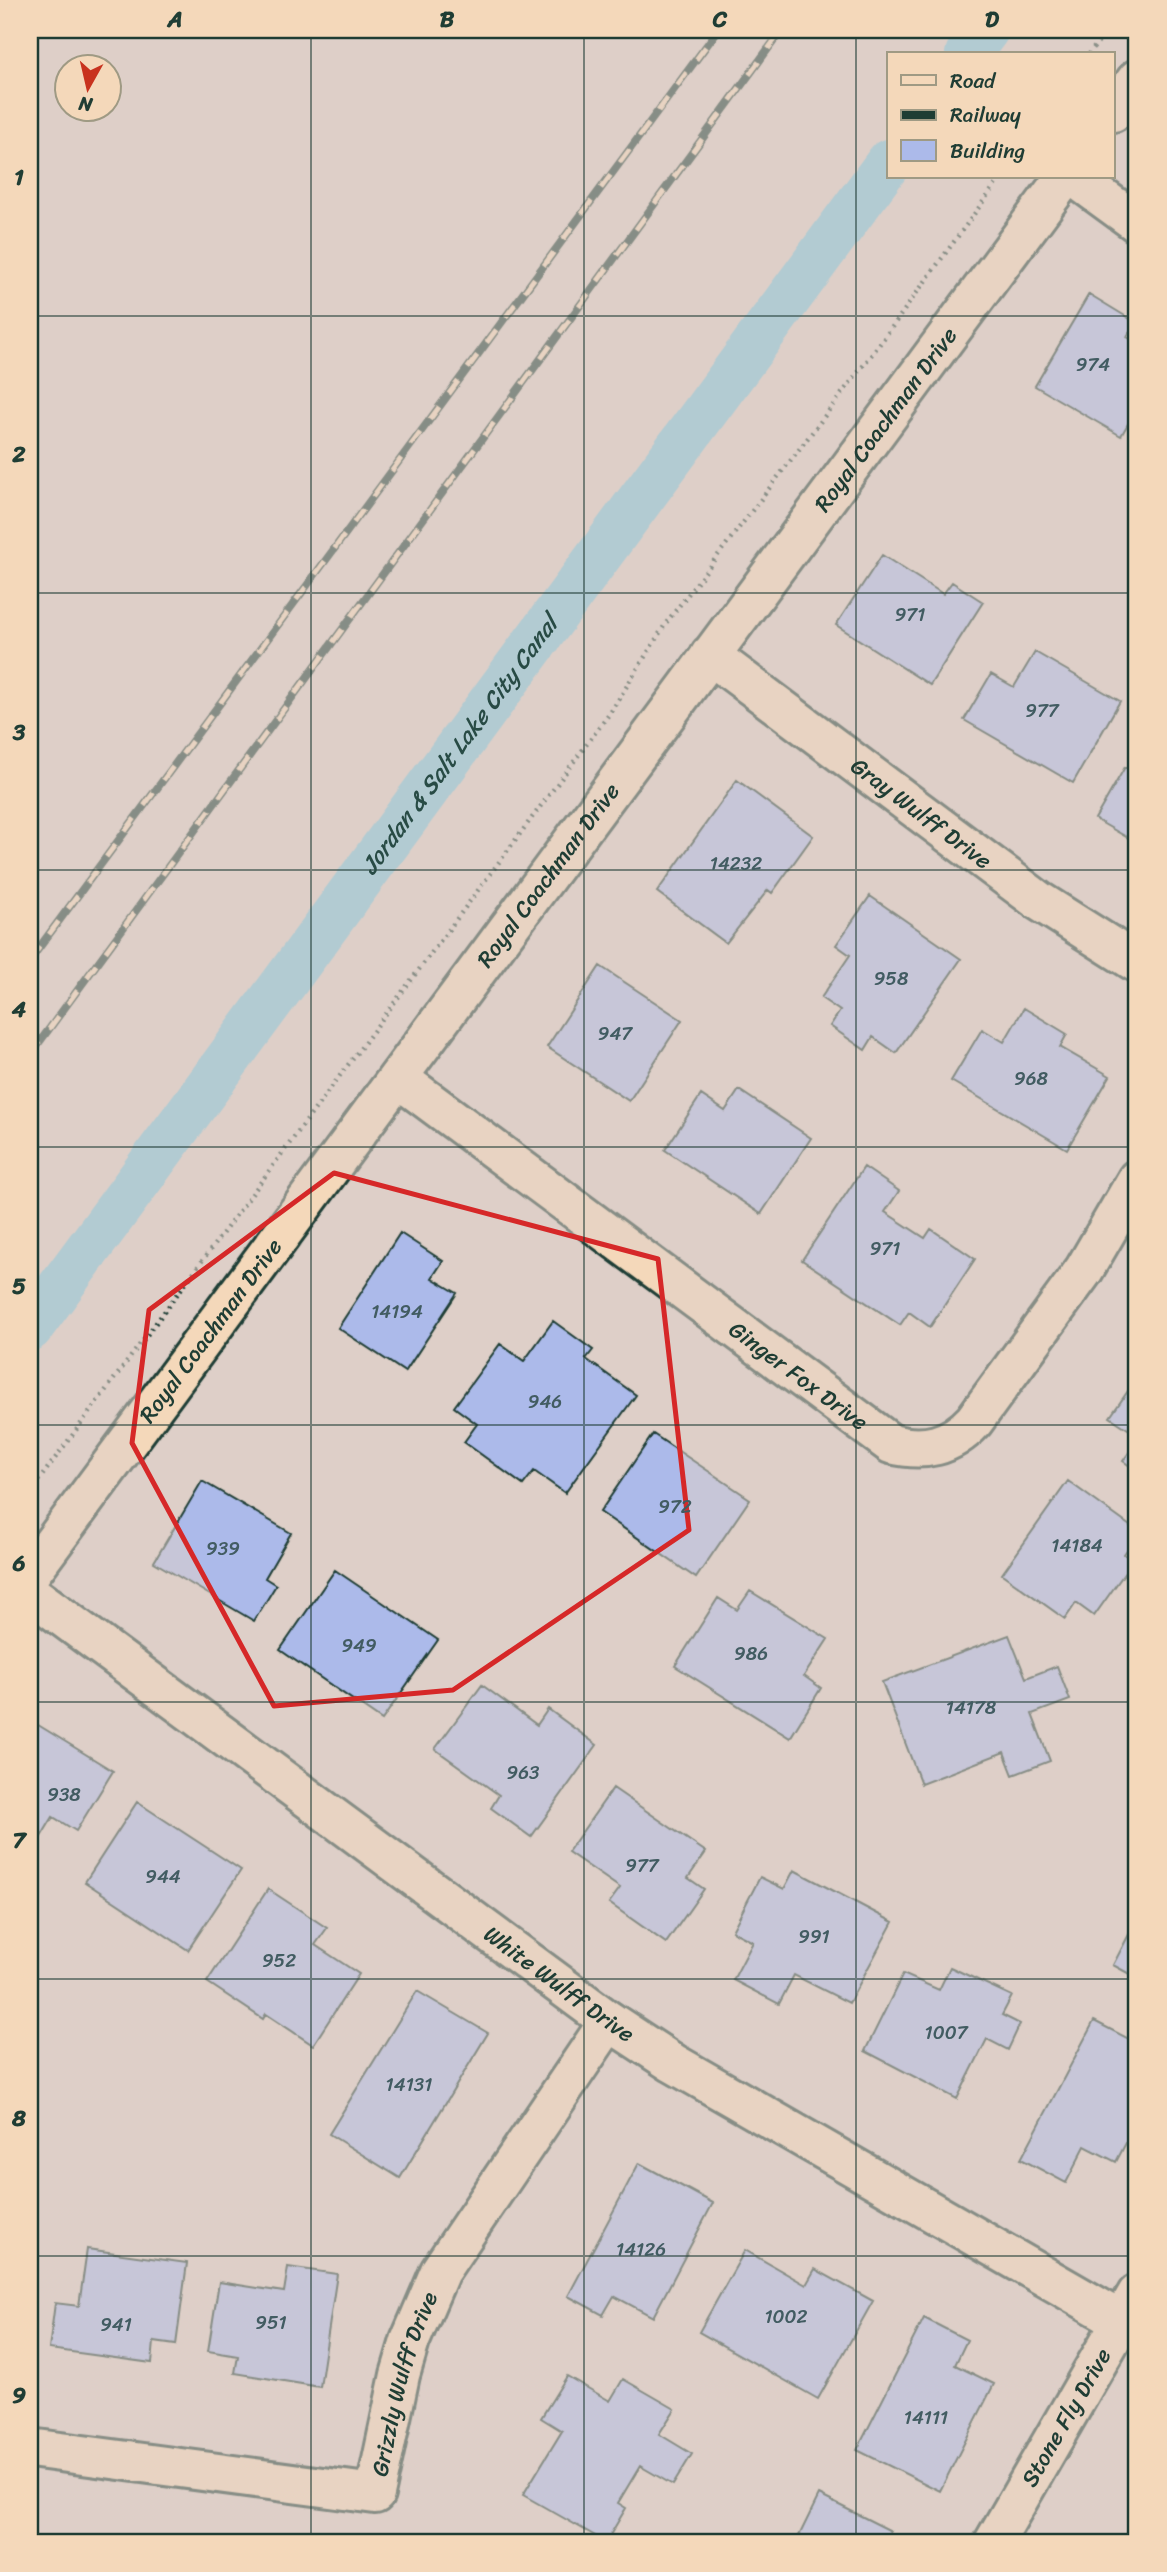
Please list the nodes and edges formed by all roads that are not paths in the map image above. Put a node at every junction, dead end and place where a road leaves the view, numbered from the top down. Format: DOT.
graph roads {
  1 [pos="1137,79"];
  2 [pos="1114,111"];
  3 [pos="1064,178"];
  4 [pos="1075,178"];
  5 [pos="1137,223"];
  6 [pos="710,655"];
  7 [pos="1137,963"];
  8 [pos="398,1078"];
  9 [pos="1137,1179"];
  10 [pos="30,1574"];
  11 [pos="30,1594"];
  12 [pos="609,2021"];
  13 [pos="1130,2307"];
  14 [pos="30,2448"];
  15 [pos="994,2542"];
  1 -- 2 [label="street"];
  3 -- 6 [label="street, Royal Coachman Drive"];
  4 -- 5 [label="street"];
  6 -- 7 [label="street, Gray Wulff Drive"];
  6 -- 8 [label="street, Royal Coachman Drive"];
  8 -- 9 [label="street, Ginger Fox Drive"];
  8 -- 10 [label="street, Royal Coachman Drive"];
  11 -- 12 [label="street, White Wulff Drive"];
  12 -- 13 [label="street, White Wulff Drive"];
  12 -- 14 [label="street, Grizzly Wulff Drive"];
  13 -- 15 [label="street, Stone Fly Drive"];
}
